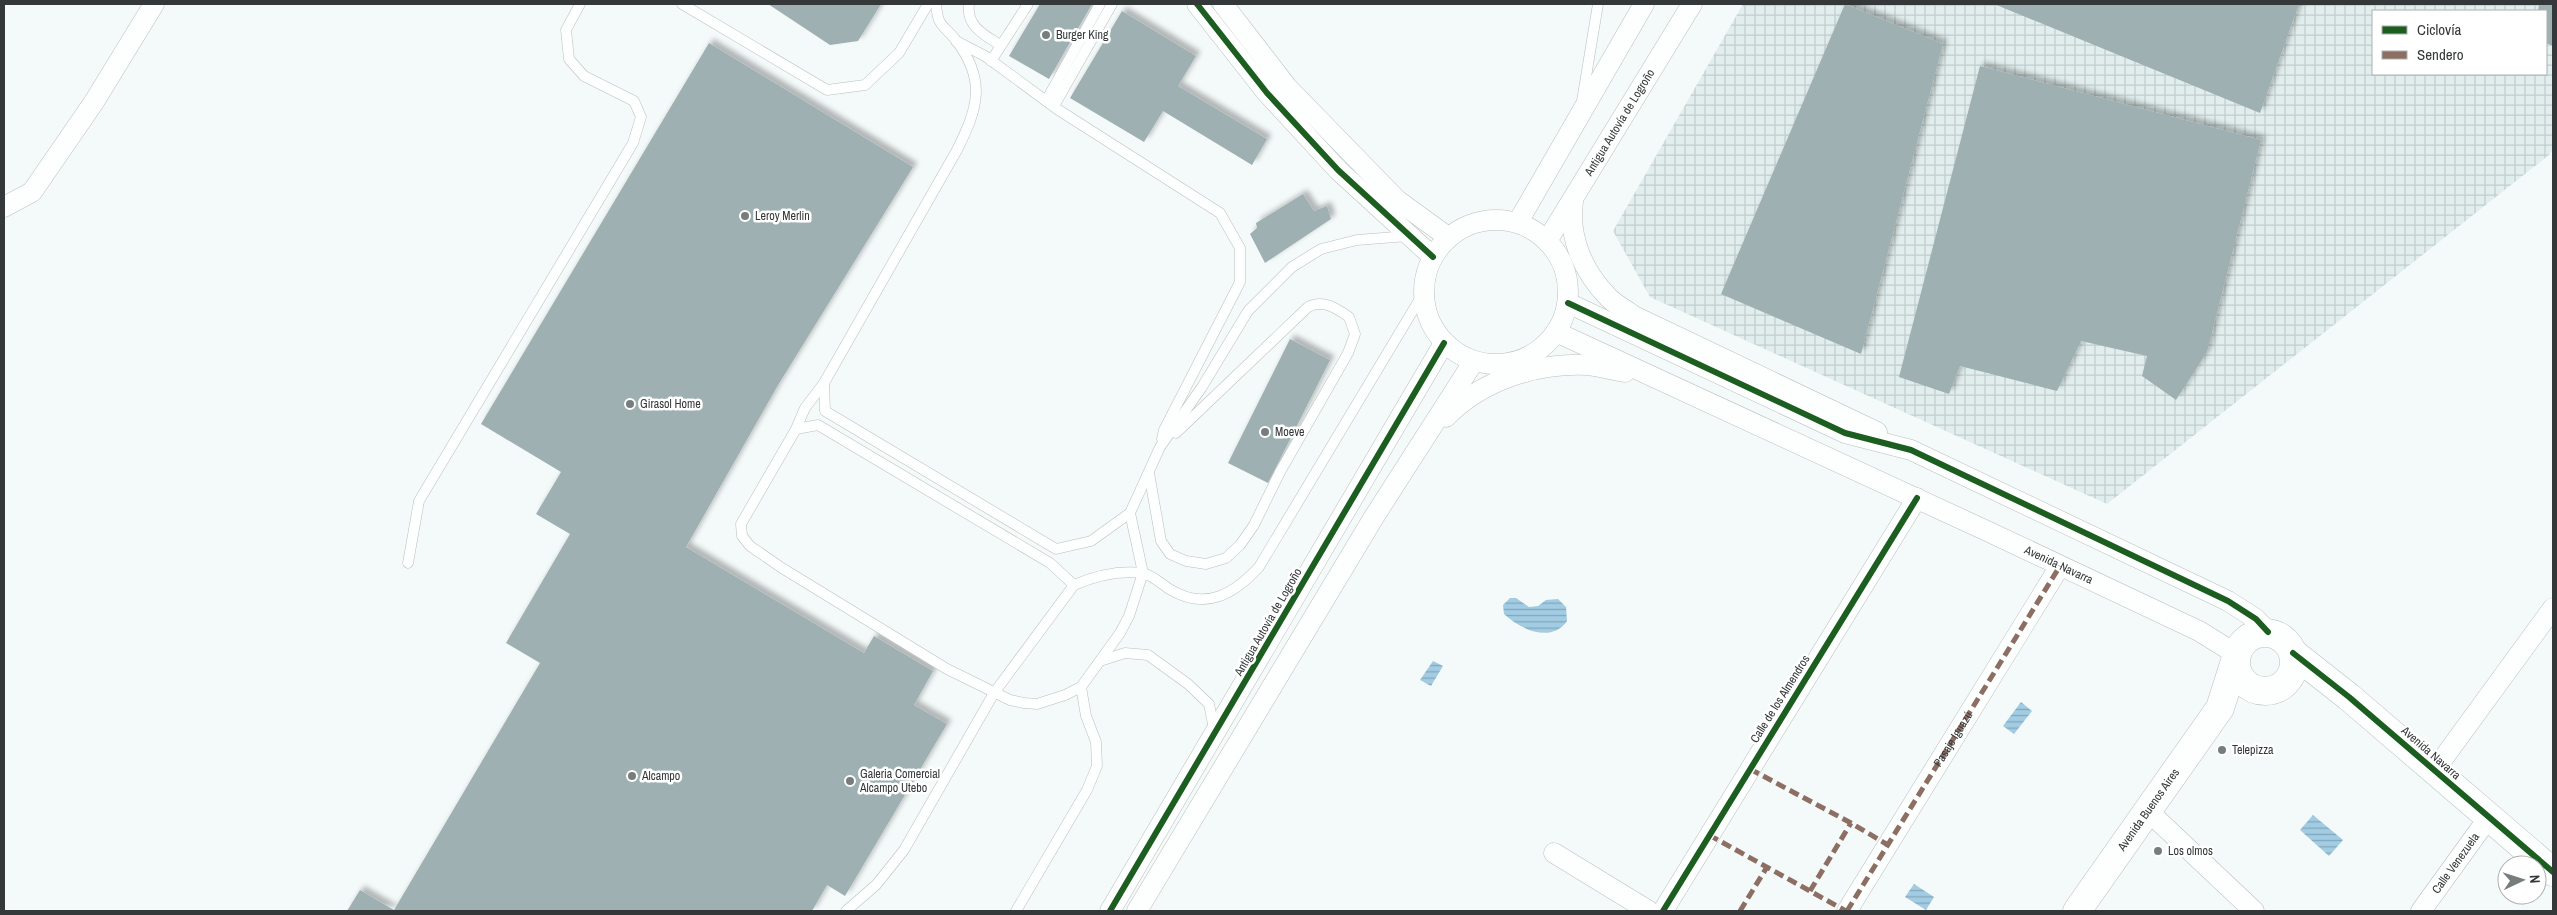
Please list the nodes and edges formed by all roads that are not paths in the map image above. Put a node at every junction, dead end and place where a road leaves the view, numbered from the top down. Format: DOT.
graph roads {
  1 [pos="154,4"];
  2 [pos="580,4"];
  3 [pos="682,4"];
  4 [pos="928,4"];
  5 [pos="936,4"];
  6 [pos="969,4"];
  7 [pos="1028,4"];
  8 [pos="1100,4"];
  9 [pos="1112,4"];
  10 [pos="1196,4"];
  11 [pos="1223,4"];
  12 [pos="1598,4"];
  13 [pos="1644,4"];
  14 [pos="1692,4"];
  15 [pos="955,40"];
  16 [pos="1000,45"];
  17 [pos="991,61"];
  18 [pos="1050,104"];
  19 [pos="1580,115"];
  20 [pos="1573,201"];
  21 [pos="4,207"];
  22 [pos="1518,222"];
  23 [pos="1410,236"];
  24 [pos="1448,237"];
  25 [pos="1547,241"];
  26 [pos="1433,257"];
  27 [pos="1424,292"];
  28 [pos="1568,303"];
  29 [pos="1556,332"];
  30 [pos="1444,343"];
  31 [pos="1474,361"];
  32 [pos="1662,381"];
  33 [pos="824,383"];
  34 [pos="796,429"];
  35 [pos="1428,434"];
  36 [pos="1160,447"];
  37 [pos="1911,450"];
  38 [pos="1149,473"];
  39 [pos="1916,498"];
  40 [pos="1130,513"];
  41 [pos="408,563"];
  42 [pos="2060,566"];
  43 [pos="1143,573"];
  44 [pos="1074,585"];
  45 [pos="2553,608"];
  46 [pos="2268,632"];
  47 [pos="2293,653"];
  48 [pos="2236,657"];
  49 [pos="1100,661"];
  50 [pos="1081,687"];
  51 [pos="2269,688"];
  52 [pos="994,693"];
  53 [pos="2349,697"];
  54 [pos="2220,708"];
  55 [pos="1214,735"];
  56 [pos="2434,771"];
  57 [pos="2148,811"];
  58 [pos="2490,817"];
  59 [pos="1554,853"];
  60 [pos="2553,872"];
  61 [pos="846,911"];
  62 [pos="1016,911"];
  63 [pos="1110,911"];
  64 [pos="1137,911"];
  65 [pos="1650,911"];
  66 [pos="1663,911"];
  67 [pos="1847,911"];
  68 [pos="2077,911"];
  69 [pos="2254,911"];
  70 [pos="2421,911"];
  1 -- 21 [label="street"];
  2 -- 41 [label="lane"];
  3 -- 4 [label="lane"];
  5 -- 15 [label="lane"];
  6 -- 16 [label="lane"];
  7 -- 16 [label="lane"];
  8 -- 18 [label="lane"];
  9 -- 18 [label="lane"];
  10 -- 23 [label="street"];
  11 -- 24 [label="street"];
  12 -- 19 [label="lane"];
  13 -- 19 [label="street"];
  14 -- 20 [label="street, Antigua Autovía de Logroño"];
  15 -- 17 [label="lane"];
  15 -- 33 [label="lane"];
  16 -- 17 [label="lane"];
  17 -- 18 [label="lane"];
  18 -- 36 [label="lane"];
  19 -- 22 [label="street"];
  20 -- 25 [label="street, Antigua Autovía de Logroño"];
  20 -- 37 [label="street"];
  22 -- 24 [label="street"];
  22 -- 25 [label="street"];
  23 -- 26 [label="street"];
  23 -- 36 [label="lane"];
  24 -- 26 [label="street"];
  25 -- 28 [label="street"];
  26 -- 27 [label="street"];
  27 -- 30 [label="street"];
  27 -- 43 [label="lane"];
  28 -- 29 [label="street"];
  28 -- 37 [label="street"];
  29 -- 31 [label="street"];
  29 -- 32 [label="street"];
  30 -- 31 [label="street"];
  30 -- 55 [label="street, Antigua Autovía de Logroño"];
  31 -- 35 [label="street"];
  32 -- 35 [label="street"];
  32 -- 39 [label="street, Avenida Navarra"];
  33 -- 34 [label="lane"];
  33 -- 40 [label="lane"];
  34 -- 44 [label="lane"];
  34 -- 52 [label="lane"];
  35 -- 64 [label="street"];
  36 -- 38 [label="lane"];
  36 -- 38 [label="lane"];
  37 -- 46 [label="street"];
  38 -- 40 [label="lane"];
  39 -- 42 [label="street, Avenida Navarra"];
  39 -- 66 [label="street, Calle de los Almendros"];
  40 -- 43 [label="lane"];
  42 -- 48 [label="street, Avenida Navarra"];
  42 -- 67 [label="street, Pasaje Iguazú"];
  43 -- 44 [label="lane"];
  43 -- 49 [label="lane"];
  44 -- 52 [label="lane"];
  45 -- 56 [label="street"];
  46 -- 47 [label="street"];
  46 -- 48 [label="street"];
  47 -- 51 [label="street"];
  47 -- 53 [label="street, Avenida Navarra"];
  48 -- 51 [label="street"];
  48 -- 54 [label="street, Avenida Buenos Aires"];
  49 -- 50 [label="lane"];
  49 -- 55 [label="lane"];
  50 -- 52 [label="lane"];
  50 -- 62 [label="lane"];
  51 -- 53 [label="street, Avenida Navarra"];
  51 -- 54 [label="street, Avenida Buenos Aires"];
  52 -- 61 [label="lane"];
  53 -- 56 [label="street, Avenida Navarra"];
  54 -- 57 [label="street, Avenida Buenos Aires"];
  55 -- 63 [label="street, Antigua Autovía de Logroño"];
  56 -- 58 [label="street, Avenida Navarra"];
  57 -- 68 [label="street, Avenida Buenos Aires"];
  57 -- 69 [label="street"];
  58 -- 60 [label="street, Avenida Navarra"];
  58 -- 70 [label="street, Calle Venezuela"];
  59 -- 65 [label="street"];
}
